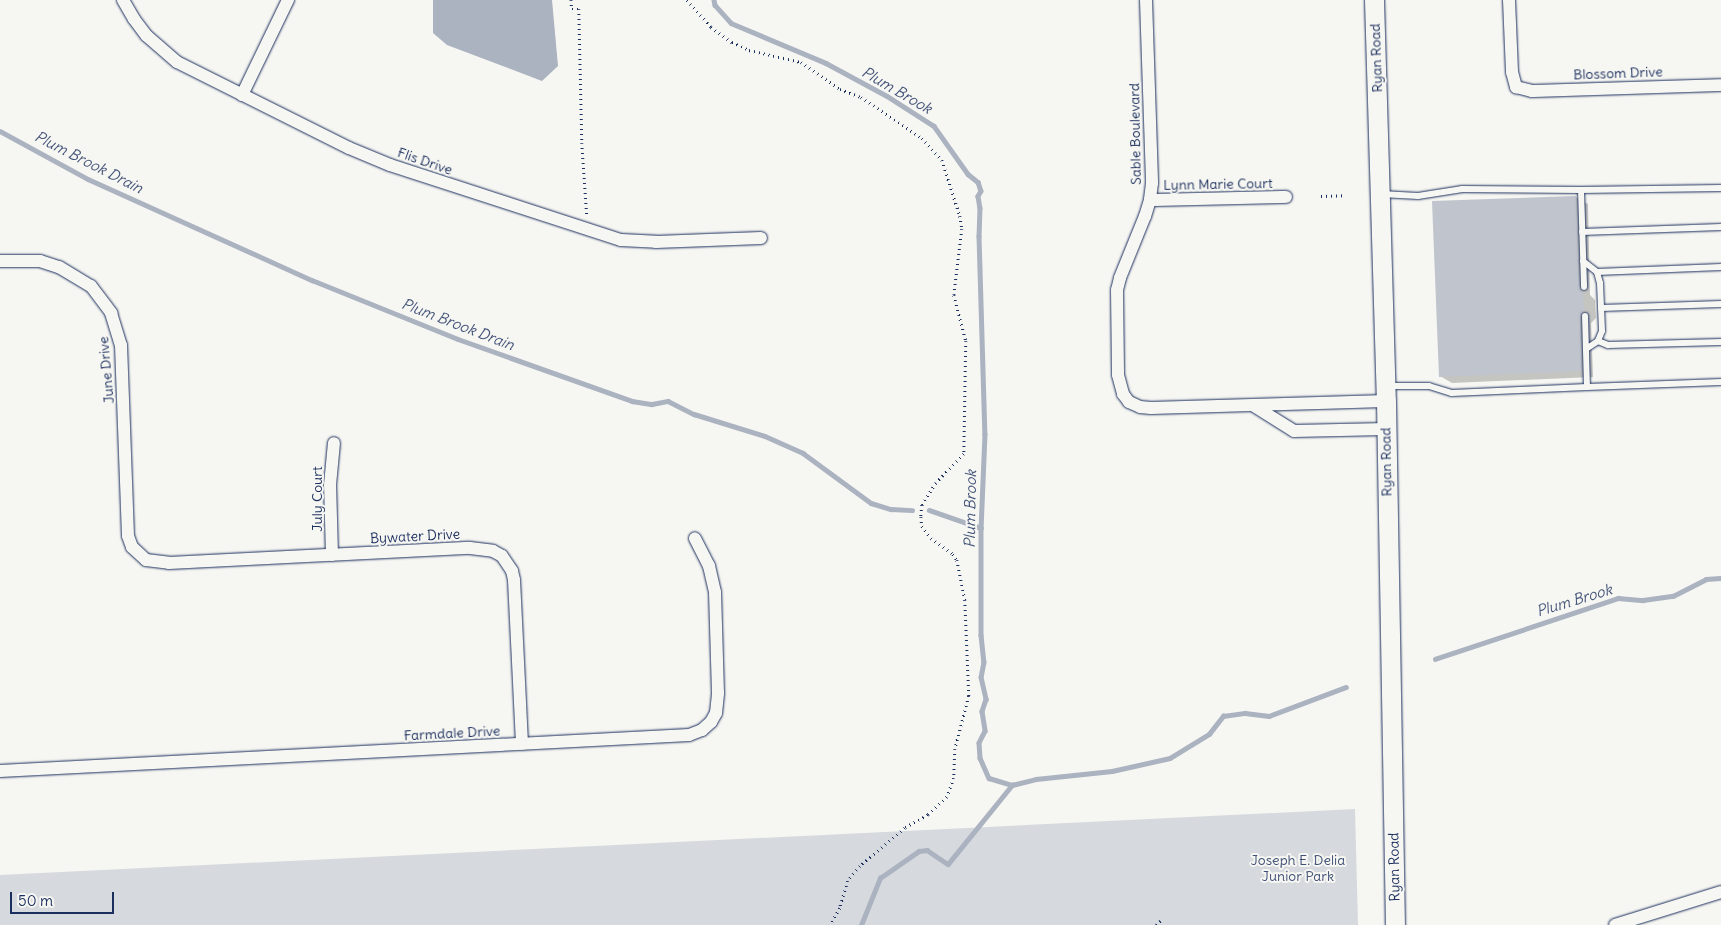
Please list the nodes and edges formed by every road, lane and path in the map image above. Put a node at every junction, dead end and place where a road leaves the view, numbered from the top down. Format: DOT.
graph roads {
  1 [pos="123,0"];
  2 [pos="288,0"];
  3 [pos="571,0"];
  4 [pos="687,0"];
  5 [pos="1146,0"];
  6 [pos="1374,0"];
  7 [pos="1509,0"];
  8 [pos="1721,85"];
  9 [pos="242,95"];
  10 [pos="1721,188"];
  11 [pos="1581,190"];
  12 [pos="1380,194"];
  13 [pos="1346,195"];
  14 [pos="1321,196"];
  15 [pos="1286,197"];
  16 [pos="1150,200"];
  17 [pos="1721,227"];
  18 [pos="583,229"];
  19 [pos="1582,232"];
  20 [pos="761,238"];
  21 [pos="0,261"];
  22 [pos="1584,261"];
  23 [pos="1721,267"];
  24 [pos="1597,272"];
  25 [pos="1584,287"];
  26 [pos="1721,304"];
  27 [pos="1602,308"];
  28 [pos="1585,316"];
  29 [pos="1598,341"];
  30 [pos="1721,342"];
  31 [pos="1586,349"];
  32 [pos="1721,382"];
  33 [pos="1587,387"];
  34 [pos="1385,394"];
  35 [pos="1254,406"];
  36 [pos="1386,429"];
  37 [pos="334,444"];
  38 [pos="695,538"];
  39 [pos="138,554"];
  40 [pos="332,555"];
  41 [pos="522,744"];
  42 [pos="0,771"];
  43 [pos="1721,892"];
  44 [pos="1160,921"];
  45 [pos="830,925"];
  46 [pos="1156,925"];
  47 [pos="1395,925"];
  48 [pos="1615,925"];
  1 -- 9 [label="street, Flis Drive"];
  2 -- 9 [label="street"];
  3 -- 18 [label="path"];
  4 -- 45 [label="path"];
  5 -- 16 [label="street, Sable Boulevard"];
  6 -- 12 [label="main road, Ryan Road"];
  7 -- 8 [label="street, Blossom Drive"];
  9 -- 18 [label="street, Flis Drive"];
  10 -- 11 [label="lane"];
  11 -- 12 [label="lane"];
  11 -- 19 [label="lane"];
  12 -- 34 [label="main road, Ryan Road"];
  13 -- 14 [label="path"];
  15 -- 16 [label="street, Lynn Marie Court"];
  16 -- 35 [label="street, Sable Boulevard"];
  17 -- 19 [label="lane"];
  18 -- 20 [label="street, Flis Drive"];
  19 -- 22 [label="lane"];
  21 -- 39 [label="street, June Drive"];
  22 -- 24 [label="lane"];
  22 -- 25 [label="lane"];
  23 -- 24 [label="lane"];
  24 -- 27 [label="lane"];
  26 -- 27 [label="lane"];
  27 -- 29 [label="lane"];
  28 -- 31 [label="lane"];
  29 -- 30 [label="lane"];
  29 -- 31 [label="lane"];
  31 -- 33 [label="lane"];
  32 -- 33 [label="lane"];
  33 -- 34 [label="lane"];
  34 -- 35 [label="street, Sable Boulevard"];
  34 -- 36 [label="main road, Ryan Road"];
  35 -- 36 [label="street"];
  36 -- 47 [label="main road, Ryan Road"];
  37 -- 40 [label="street, July Court"];
  38 -- 41 [label="street, Farmdale Drive"];
  39 -- 40 [label="street, Bywater Drive"];
  40 -- 41 [label="street, Bywater Drive"];
  41 -- 42 [label="street, Farmdale Drive"];
  43 -- 48 [label="street"];
  44 -- 46 [label="path"];
}
